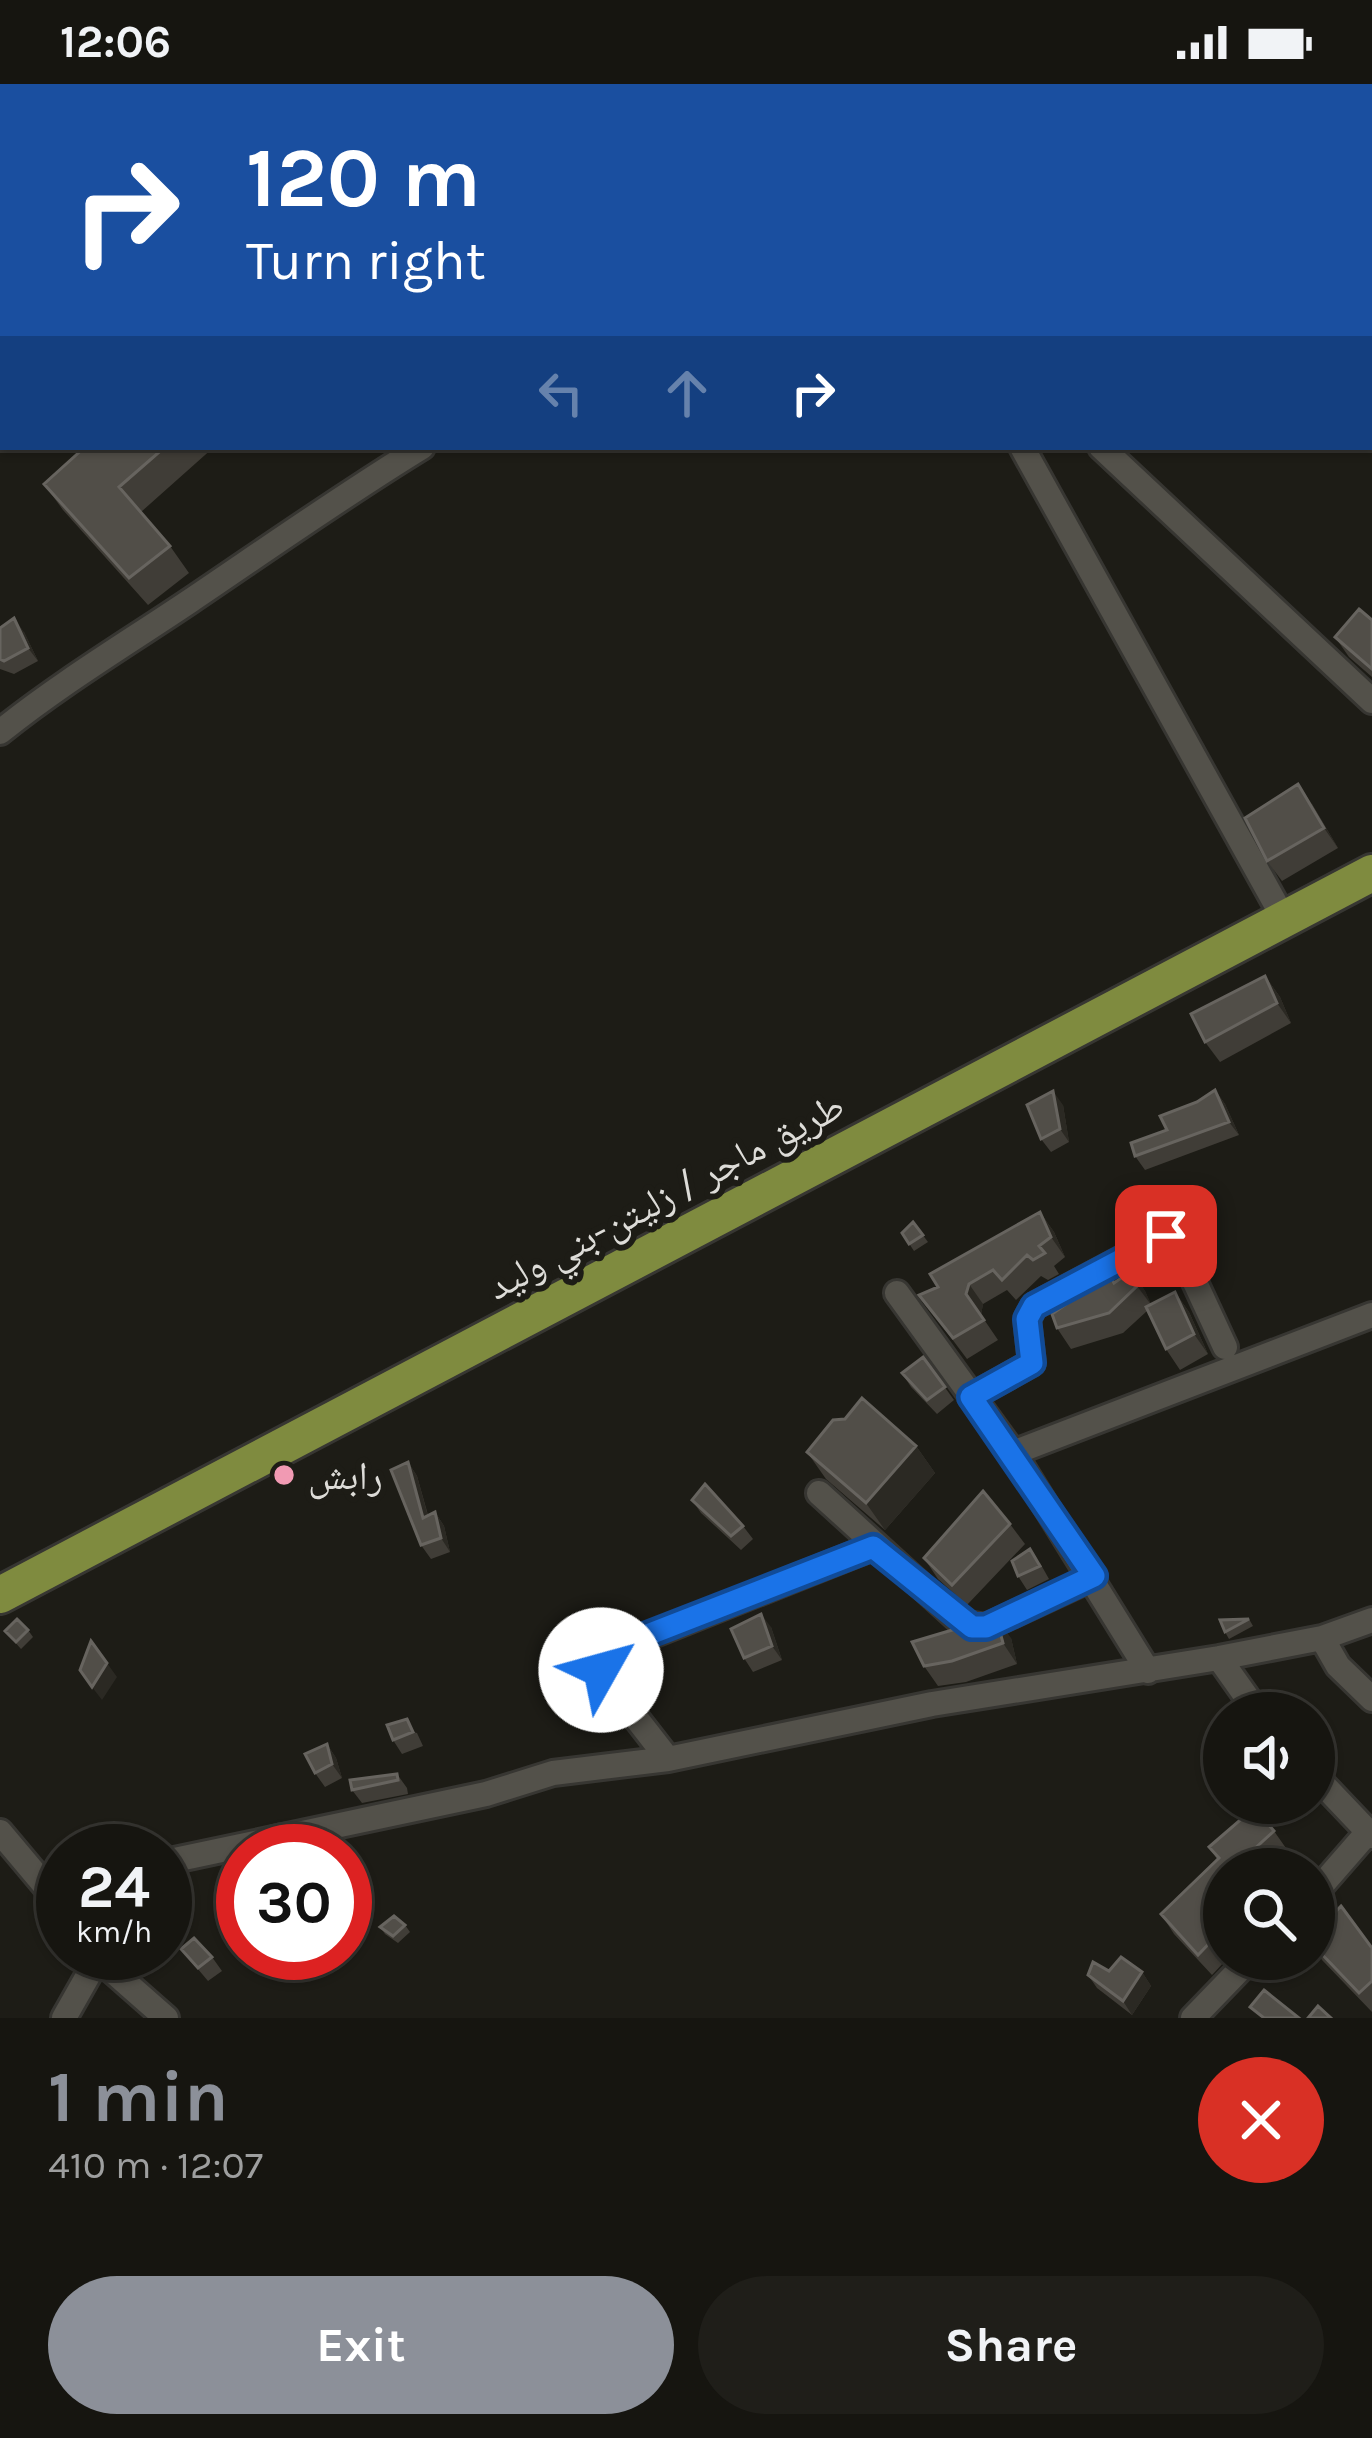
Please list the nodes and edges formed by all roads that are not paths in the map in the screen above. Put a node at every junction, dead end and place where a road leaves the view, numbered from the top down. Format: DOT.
graph roads {
  1 [pos="417,450"];
  2 [pos="1024,450"];
  3 [pos="1104,450"];
  4 [pos="1372,701"];
  5 [pos="0,732"];
  6 [pos="1372,873"];
  7 [pos="1284,919"];
  8 [pos="898,1293"];
  9 [pos="1372,1315"];
  10 [pos="1225,1347"];
  11 [pos="971,1397"];
  12 [pos="1013,1453"];
  13 [pos="819,1493"];
  14 [pos="873,1547"];
  15 [pos="1094,1576"];
  16 [pos="0,1595"];
  17 [pos="1372,1620"];
  18 [pos="1322,1638"];
  19 [pos="1219,1658"];
  20 [pos="1148,1670"];
  21 [pos="1243,1692"];
  22 [pos="1372,1699"];
  23 [pos="668,1759"];
  24 [pos="1335,1797"];
  25 [pos="1370,1834"];
  26 [pos="2,1838"];
  27 [pos="192,1856"];
  28 [pos="1335,1872"];
  29 [pos="36,1876"];
  30 [pos="83,1980"];
  31 [pos="122,1980"];
  32 [pos="1230,1980"];
  33 [pos="64,2018"];
  34 [pos="166,2018"];
  35 [pos="1193,2018"];
  1 -- 5 [label="street"];
  2 -- 7 [label="street"];
  3 -- 4 [label="street"];
  6 -- 7 [label="highway, طريق ماجر / زليتن-بني وليد"];
  7 -- 16 [label="highway, طريق ماجر / زليتن-بني وليد"];
  8 -- 11 [label="street"];
  9 -- 12 [label="street"];
  10 -- 11 [label="street"];
  11 -- 12 [label="street"];
  12 -- 15 [label="street"];
  13 -- 14 [label="street"];
  14 -- 15 [label="street"];
  14 -- 23 [label="street"];
  15 -- 20 [label="street"];
  17 -- 18 [label="street"];
  18 -- 19 [label="street"];
  18 -- 22 [label="street"];
  19 -- 20 [label="street"];
  19 -- 21 [label="street"];
  20 -- 23 [label="street"];
  23 -- 27 [label="street"];
  24 -- 25 [label="street"];
  25 -- 28 [label="street"];
  26 -- 29 [label="street"];
  30 -- 33 [label="street"];
  31 -- 34 [label="street"];
  32 -- 35 [label="street"];
}
